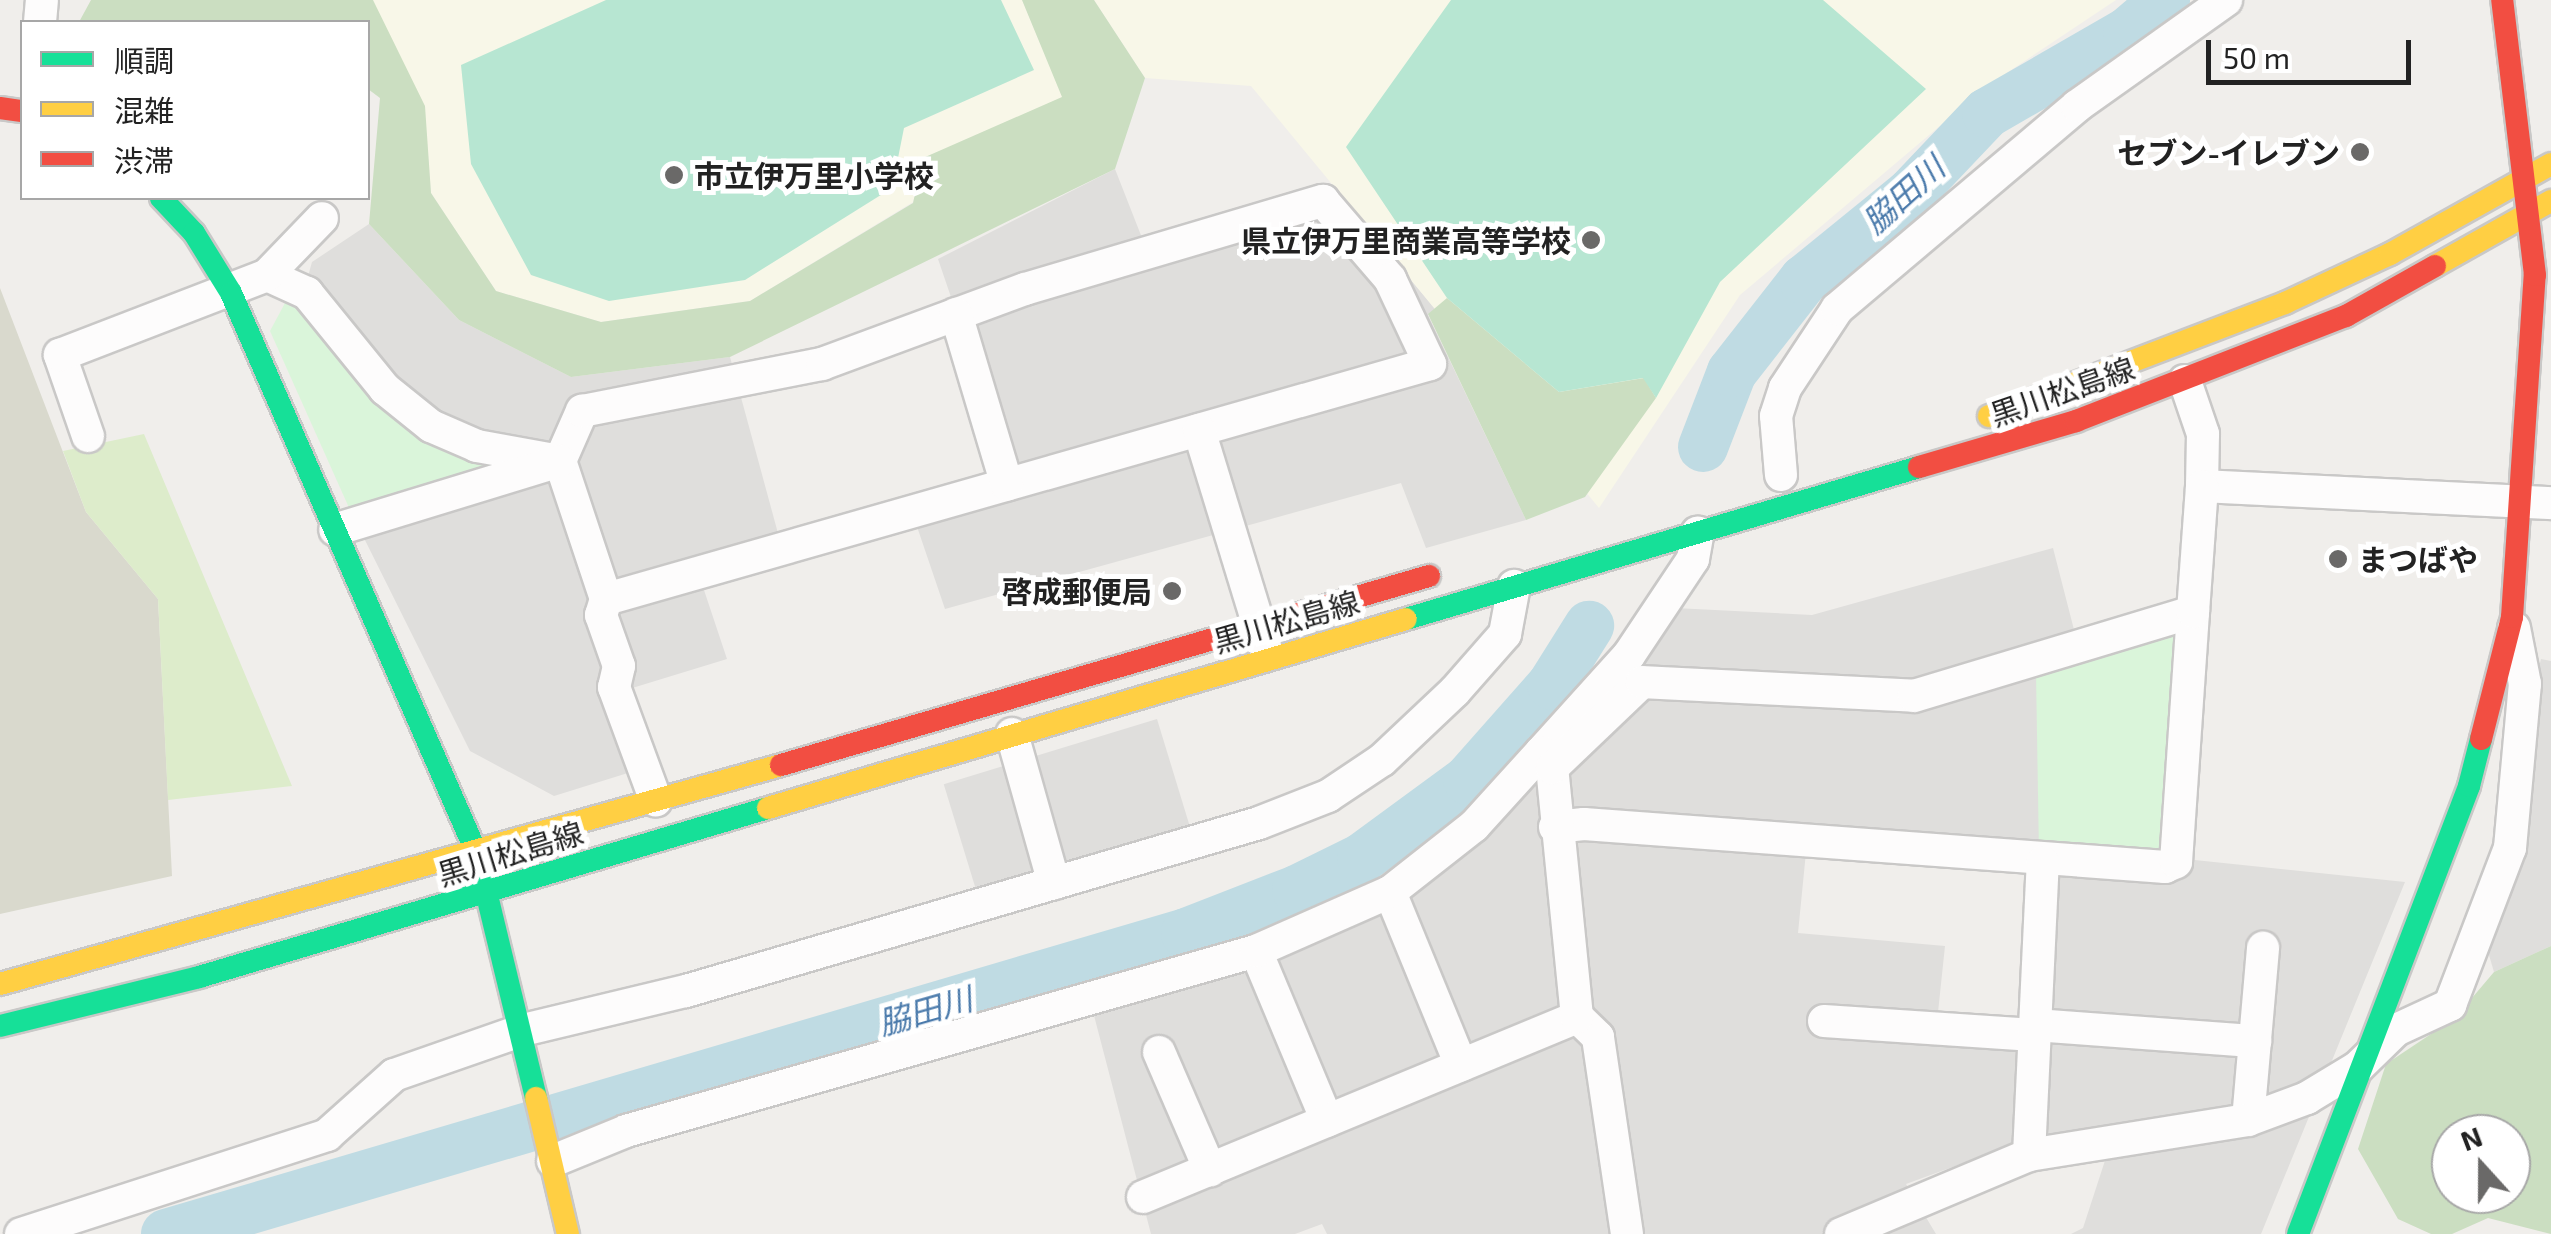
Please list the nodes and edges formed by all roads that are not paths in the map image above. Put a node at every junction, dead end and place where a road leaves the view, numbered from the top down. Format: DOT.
graph roads {
  1 [pos="2226,0"];
  2 [pos="2502,0"];
  3 [pos="2551,164"];
  4 [pos="2528,178"];
  5 [pos="164,200"];
  6 [pos="2551,200"];
  7 [pos="2528,214"];
  8 [pos="322,218"];
  9 [pos="2543,274"];
  10 [pos="267,275"];
  11 [pos="231,294"];
  12 [pos="956,314"];
  13 [pos="2185,381"];
  14 [pos="1973,422"];
  15 [pos="1200,430"];
  16 [pos="88,436"];
  17 [pos="560,460"];
  18 [pos="1781,475"];
  19 [pos="1008,484"];
  20 [pos="2202,486"];
  21 [pos="2538,504"];
  22 [pos="335,530"];
  23 [pos="1698,532"];
  24 [pos="1445,571"];
  25 [pos="1514,586"];
  26 [pos="606,599"];
  27 [pos="2194,612"];
  28 [pos="2512,617"];
  29 [pos="1258,625"];
  30 [pos="1268,657"];
  31 [pos="1012,734"];
  32 [pos="1546,760"];
  33 [pos="656,801"];
  34 [pos="1555,827"];
  35 [pos="477,854"];
  36 [pos="2043,862"];
  37 [pos="1054,883"];
  38 [pos="488,891"];
  39 [pos="1390,892"];
  40 [pos="2262,948"];
  41 [pos="1256,951"];
  42 [pos="0,984"];
  43 [pos="1577,1017"];
  44 [pos="1824,1021"];
  45 [pos="0,1026"];
  46 [pos="522,1030"];
  47 [pos="2035,1030"];
  48 [pos="2254,1040"];
  49 [pos="1159,1052"];
  50 [pos="1460,1066"];
  51 [pos="2358,1067"];
  52 [pos="2248,1120"];
  53 [pos="1327,1121"];
  54 [pos="2029,1154"];
  55 [pos="552,1162"];
  56 [pos="1210,1170"];
  57 [pos="1144,1198"];
  58 [pos="21,1234"];
  59 [pos="568,1234"];
  60 [pos="1627,1234"];
  61 [pos="1840,1234"];
  62 [pos="2298,1234"];
  1 -- 18 [label="street"];
  2 -- 4 [label="main road"];
  3 -- 4 [label="main road, 黒川松島線"];
  4 -- 7 [label="main road"];
  4 -- 14 [label="main road, 黒川松島線"];
  5 -- 11 [label="main road"];
  6 -- 7 [label="main road, 黒川松島線"];
  7 -- 9 [label="main road"];
  7 -- 13 [label="main road, 黒川松島線"];
  8 -- 10 [label="street"];
  9 -- 21 [label="main road"];
  10 -- 11 [label="street"];
  10 -- 17 [label="street"];
  11 -- 16 [label="street"];
  11 -- 22 [label="main road"];
  12 -- 15 [label="street"];
  12 -- 17 [label="street"];
  12 -- 19 [label="street"];
  13 -- 20 [label="street"];
  13 -- 23 [label="main road, 黒川松島線"];
  15 -- 19 [label="street"];
  15 -- 29 [label="street"];
  17 -- 22 [label="street"];
  17 -- 26 [label="street"];
  19 -- 26 [label="street"];
  20 -- 21 [label="street"];
  20 -- 27 [label="street"];
  21 -- 28 [label="main road"];
  22 -- 35 [label="main road"];
  23 -- 25 [label="main road, 黒川松島線"];
  23 -- 32 [label="street"];
  24 -- 29 [label="main road, 黒川松島線"];
  25 -- 30 [label="main road, 黒川松島線"];
  25 -- 37 [label="street"];
  26 -- 33 [label="street"];
  27 -- 32 [label="street"];
  27 -- 36 [label="street"];
  28 -- 51 [label="main road"];
  28 -- 51 [label="street"];
  29 -- 30 [label="street"];
  29 -- 33 [label="main road, 黒川松島線"];
  30 -- 31 [label="main road, 黒川松島線"];
  31 -- 37 [label="street"];
  31 -- 38 [label="main road, 黒川松島線"];
  32 -- 34 [label="street"];
  32 -- 39 [label="street"];
  33 -- 35 [label="main road, 黒川松島線"];
  34 -- 36 [label="street"];
  34 -- 43 [label="street"];
  35 -- 38 [label="main road"];
  35 -- 42 [label="main road, 黒川松島線"];
  36 -- 47 [label="street"];
  37 -- 46 [label="street"];
  38 -- 45 [label="main road, 黒川松島線"];
  38 -- 46 [label="main road"];
  39 -- 41 [label="street"];
  39 -- 50 [label="street"];
  40 -- 48 [label="street"];
  41 -- 53 [label="street"];
  41 -- 55 [label="street"];
  43 -- 50 [label="street"];
  43 -- 60 [label="street"];
  44 -- 47 [label="street"];
  46 -- 55 [label="main road"];
  46 -- 58 [label="street"];
  47 -- 48 [label="street"];
  47 -- 54 [label="street"];
  48 -- 52 [label="street"];
  49 -- 56 [label="street"];
  50 -- 53 [label="street"];
  51 -- 52 [label="street"];
  51 -- 62 [label="main road"];
  52 -- 54 [label="street"];
  53 -- 56 [label="street"];
  54 -- 61 [label="street"];
  55 -- 59 [label="main road"];
  56 -- 57 [label="street"];
}
